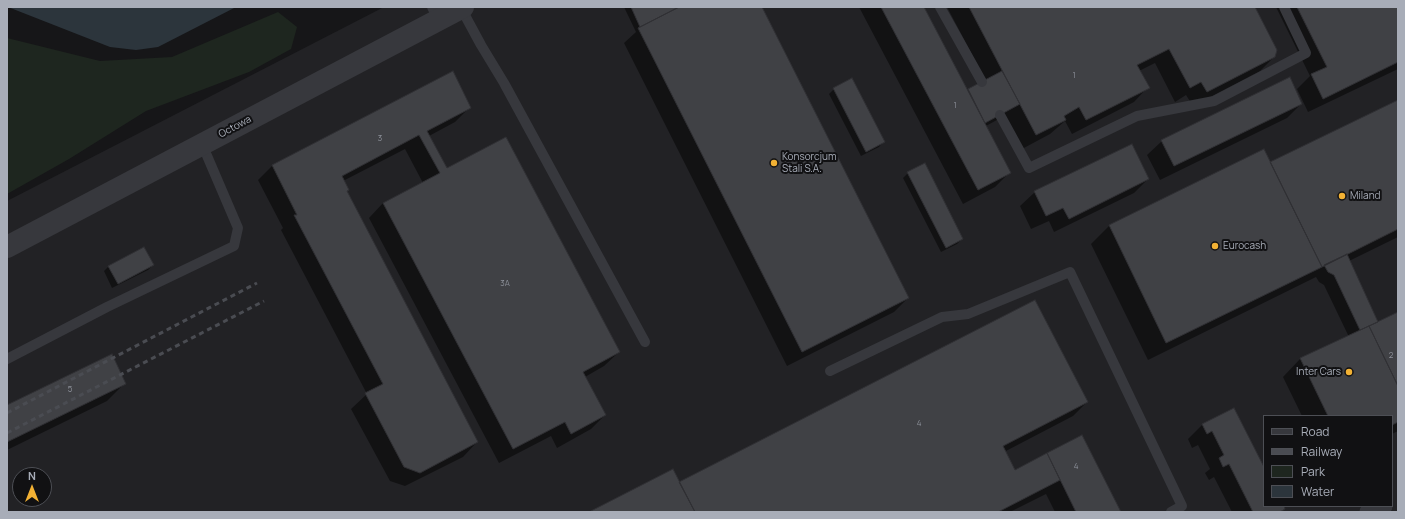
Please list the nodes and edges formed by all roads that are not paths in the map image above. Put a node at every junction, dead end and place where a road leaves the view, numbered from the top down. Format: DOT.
graph roads {
  1 [pos="940,7"];
  2 [pos="1284,7"];
  3 [pos="462,8"];
  4 [pos="435,14"];
  5 [pos="982,82"];
  6 [pos="1000,115"];
  7 [pos="202,144"];
  8 [pos="7,247"];
  9 [pos="645,342"];
  10 [pos="7,358"];
  11 [pos="830,371"];
  12 [pos="1380,507"];
  13 [pos="1171,512"];
  14 [pos="1370,512"];
  1 -- 5 [label="lane"];
  2 -- 6 [label="lane"];
  3 -- 4 [label="street, Octowa"];
  3 -- 9 [label="lane"];
  4 -- 7 [label="street, Octowa"];
  7 -- 8 [label="street, Octowa"];
  7 -- 10 [label="lane"];
  11 -- 13 [label="lane"];
  12 -- 14 [label="street"];
}
